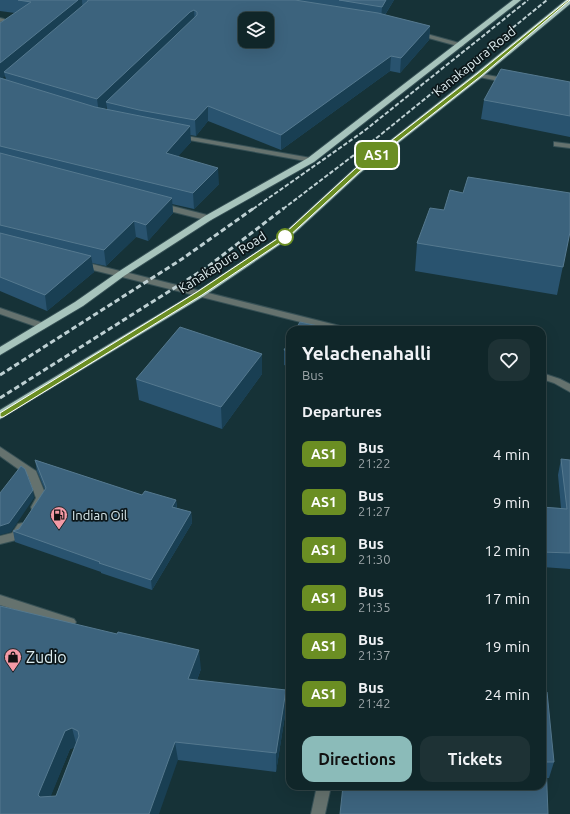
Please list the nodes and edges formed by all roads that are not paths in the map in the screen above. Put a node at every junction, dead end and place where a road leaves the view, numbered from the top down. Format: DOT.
graph roads {
  1 [pos="517,0"];
  2 [pos="570,0"];
  3 [pos="411,31"];
  4 [pos="461,45"];
  5 [pos="479,75"];
  6 [pos="516,82"];
  7 [pos="171,134"];
  8 [pos="557,144"];
  9 [pos="570,146"];
  10 [pos="312,160"];
  11 [pos="154,204"];
  12 [pos="208,218"];
  13 [pos="68,261"];
  14 [pos="121,274"];
  15 [pos="200,294"];
  16 [pos="0,311"];
  17 [pos="42,326"];
  18 [pos="328,326"];
  19 [pos="0,352"];
  20 [pos="546,378"];
  21 [pos="569,387"];
  22 [pos="0,415"];
  23 [pos="0,451"];
  24 [pos="0,540"];
  25 [pos="0,600"];
  26 [pos="70,622"];
  27 [pos="323,790"];
  28 [pos="318,814"];
  1 -- 4 [label="highway, Kanakapura Road"];
  2 -- 5 [label="highway, Kanakapura Road"];
  3 -- 4 [label="street"];
  4 -- 10 [label="highway, Kanakapura Road"];
  5 -- 6 [label="street"];
  5 -- 15 [label="highway, Kanakapura Road"];
  7 -- 10 [label="street"];
  8 -- 9 [label="street"];
  10 -- 12 [label="highway, Kanakapura Road"];
  11 -- 12 [label="street"];
  12 -- 14 [label="highway, Kanakapura Road"];
  13 -- 14 [label="street"];
  14 -- 15 [label="street"];
  14 -- 17 [label="highway, Kanakapura Road"];
  15 -- 18 [label="street"];
  15 -- 22 [label="highway, Kanakapura Road"];
  16 -- 17 [label="street"];
  17 -- 19 [label="highway, Kanakapura Road"];
  20 -- 21 [label="street"];
  23 -- 24 [label="street"];
  25 -- 26 [label="street"];
  27 -- 28 [label="street"];
}
